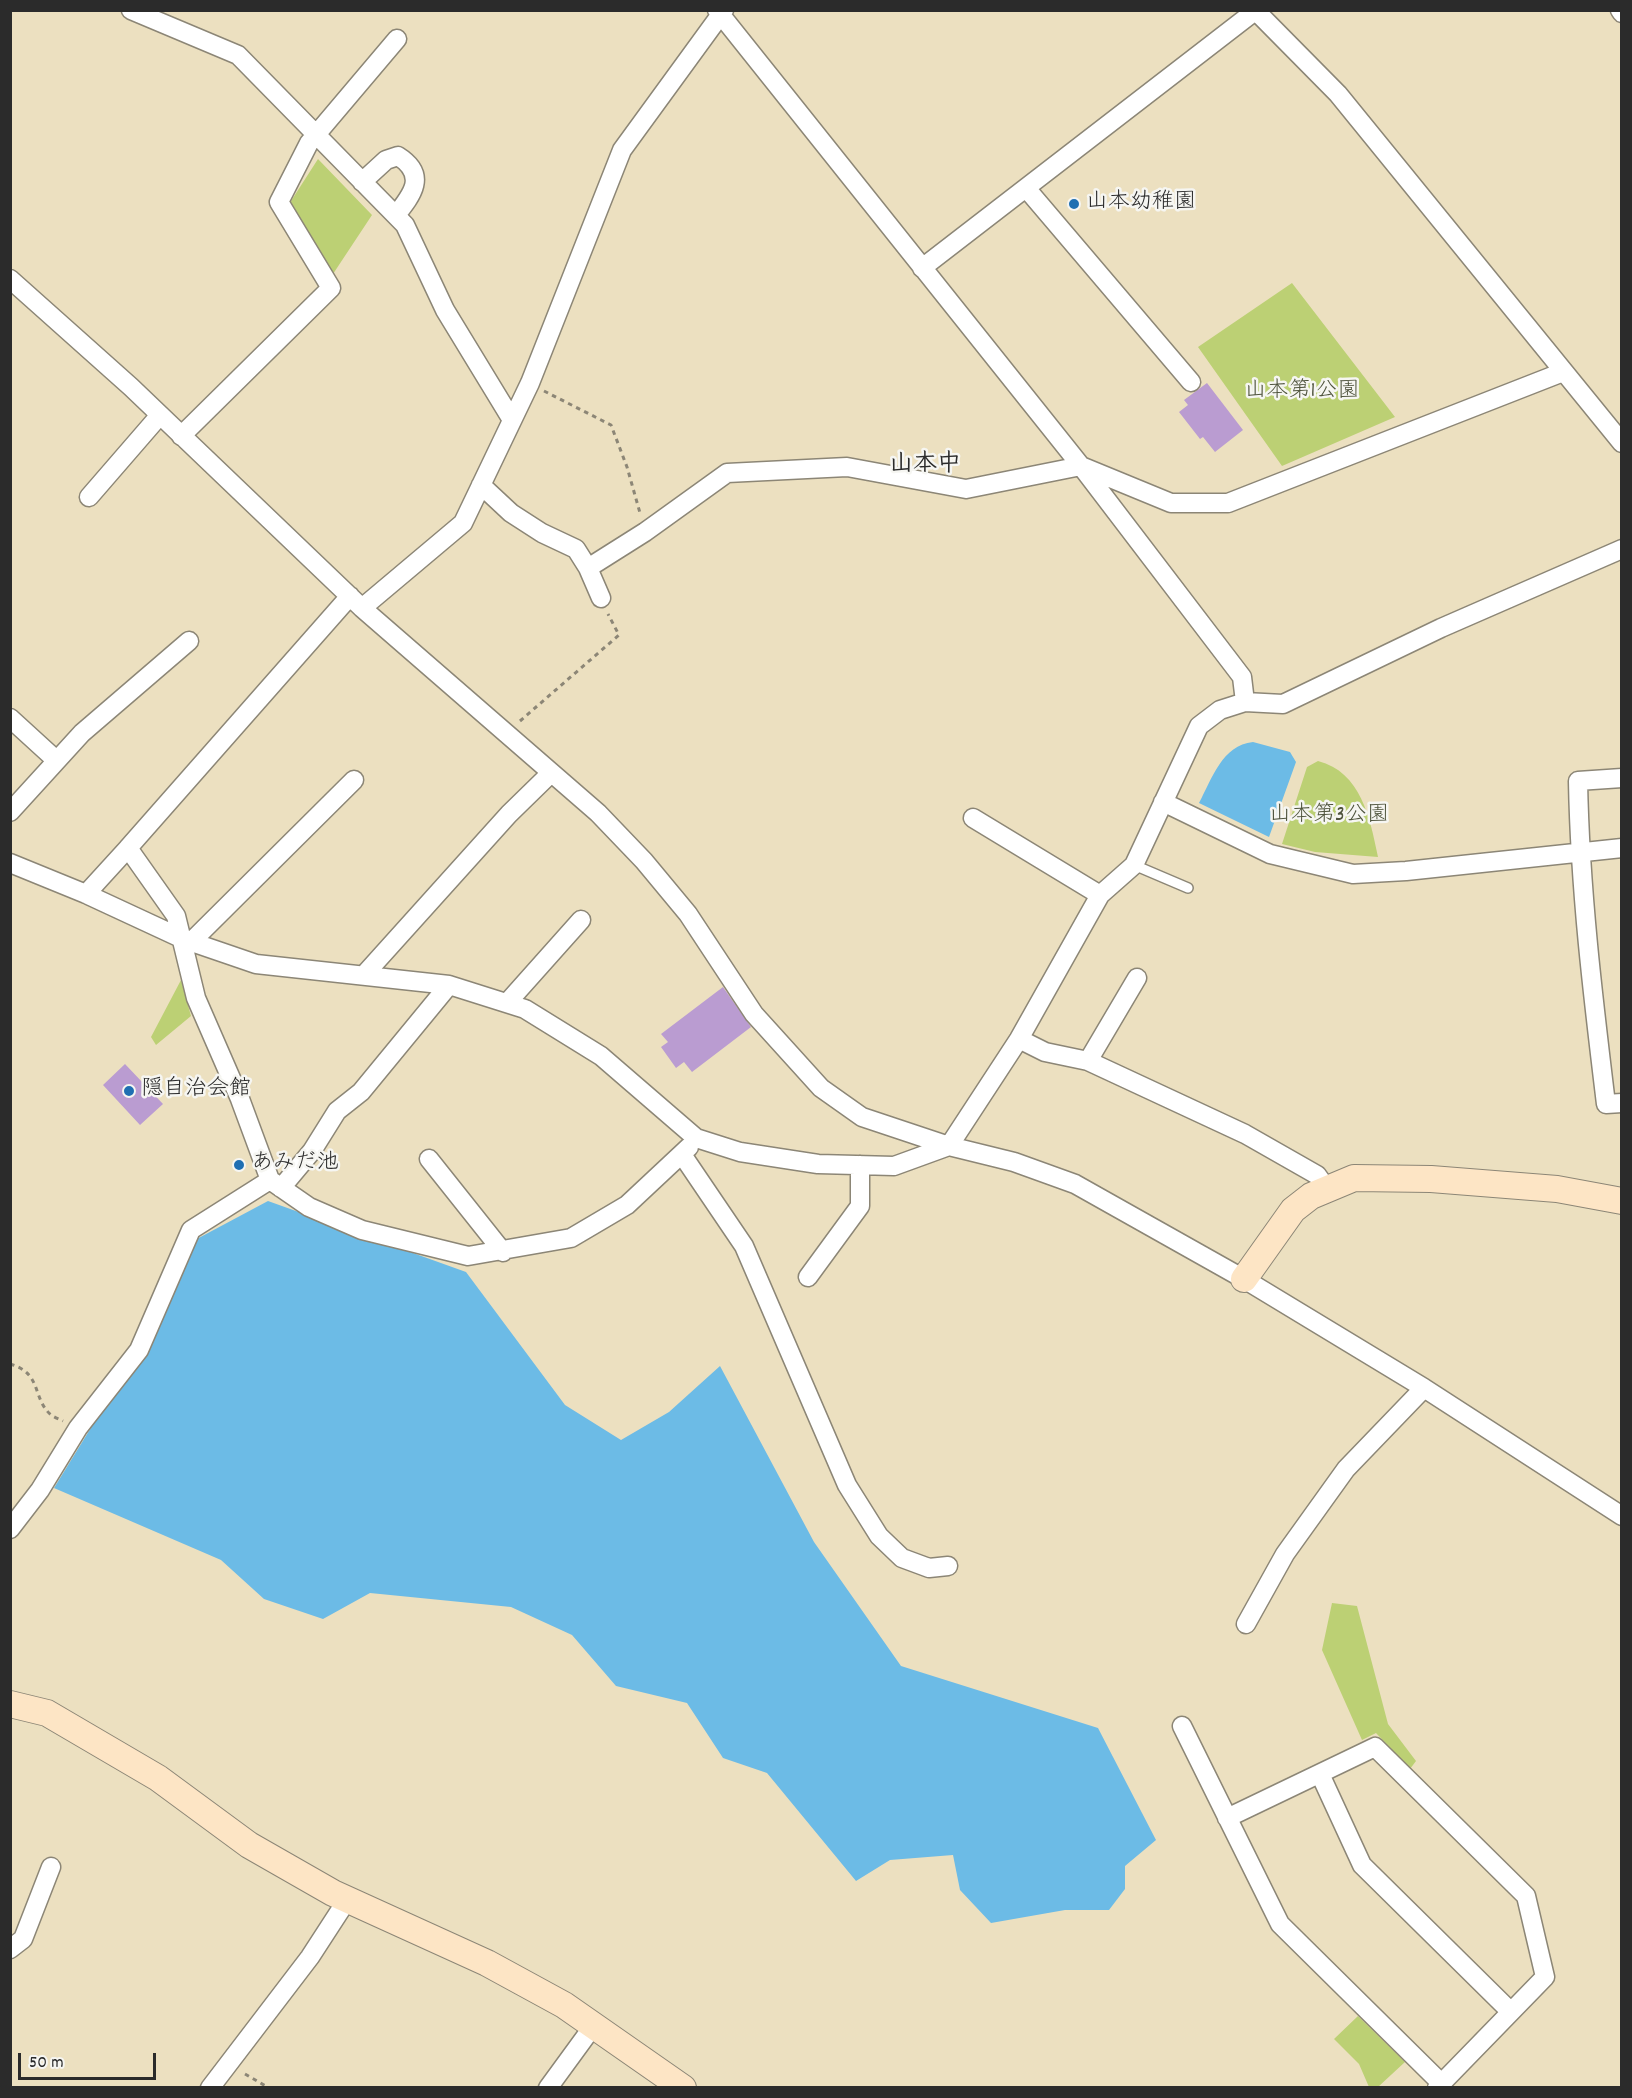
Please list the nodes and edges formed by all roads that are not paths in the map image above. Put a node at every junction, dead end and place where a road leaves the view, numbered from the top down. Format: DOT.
graph roads {
  1 [pos="131,10"];
  2 [pos="1255,11"];
  3 [pos="720,12"];
  4 [pos="398,39"];
  5 [pos="315,135"];
  6 [pos="362,182"];
  7 [pos="1026,188"];
  8 [pos="396,215"];
  9 [pos="922,268"];
  10 [pos="10,279"];
  11 [pos="1563,372"];
  12 [pos="1191,382"];
  13 [pos="160,416"];
  14 [pos="512,420"];
  15 [pos="181,436"];
  16 [pos="1622,443"];
  17 [pos="1081,466"];
  18 [pos="481,485"];
  19 [pos="89,497"];
  20 [pos="1622,549"];
  21 [pos="588,568"];
  22 [pos="601,598"];
  23 [pos="356,602"];
  24 [pos="189,641"];
  25 [pos="1245,702"];
  26 [pos="10,718"];
  27 [pos="56,760"];
  28 [pos="551,773"];
  29 [pos="1622,778"];
  30 [pos="354,780"];
  31 [pos="1163,802"];
  32 [pos="10,812"];
  33 [pos="973,818"];
  34 [pos="128,848"];
  35 [pos="1622,848"];
  36 [pos="1580,852"];
  37 [pos="10,863"];
  38 [pos="1134,865"];
  39 [pos="1188,888"];
  40 [pos="86,894"];
  41 [pos="1100,895"];
  42 [pos="581,920"];
  43 [pos="187,941"];
  44 [pos="364,975"];
  45 [pos="1137,978"];
  46 [pos="449,985"];
  47 [pos="507,1003"];
  48 [pos="1019,1039"];
  49 [pos="1088,1060"];
  50 [pos="1622,1103"];
  51 [pos="696,1138"];
  52 [pos="949,1146"];
  53 [pos="682,1156"];
  54 [pos="429,1159"];
  55 [pos="860,1165"];
  56 [pos="275,1184"];
  57 [pos="1328,1189"];
  58 [pos="1622,1201"];
  59 [pos="503,1252"];
  60 [pos="808,1277"];
  61 [pos="1244,1279"];
  62 [pos="1424,1388"];
  63 [pos="1622,1516"];
  64 [pos="10,1529"];
  65 [pos="948,1566"];
  66 [pos="1246,1624"];
  67 [pos="10,1704"];
  68 [pos="1182,1726"];
  69 [pos="1320,1774"];
  70 [pos="1227,1818"];
  71 [pos="51,1867"];
  72 [pos="347,1899"];
  73 [pos="10,1949"];
  74 [pos="1511,2012"];
  75 [pos="594,2025"];
  76 [pos="1439,2085"];
  77 [pos="210,2088"];
  78 [pos="548,2088"];
  79 [pos="683,2088"];
  1 -- 5 [label="street"];
  2 -- 7 [label="street"];
  2 -- 11 [label="street"];
  3 -- 9 [label="street"];
  3 -- 14 [label="street"];
  4 -- 5 [label="street"];
  5 -- 6 [label="street"];
  5 -- 15 [label="street"];
  6 -- 8 [label="street"];
  6 -- 8 [label="street"];
  7 -- 9 [label="street"];
  7 -- 12 [label="street"];
  8 -- 14 [label="street"];
  9 -- 17 [label="street"];
  10 -- 13 [label="street"];
  11 -- 16 [label="street"];
  11 -- 17 [label="street"];
  13 -- 15 [label="street"];
  13 -- 19 [label="street"];
  14 -- 18 [label="street"];
  15 -- 23 [label="street"];
  17 -- 21 [label="street"];
  17 -- 25 [label="street"];
  18 -- 21 [label="street"];
  18 -- 23 [label="street"];
  20 -- 25 [label="street"];
  21 -- 22 [label="street"];
  23 -- 28 [label="street"];
  23 -- 34 [label="street"];
  24 -- 27 [label="street"];
  25 -- 31 [label="street"];
  26 -- 27 [label="street"];
  27 -- 32 [label="street"];
  28 -- 44 [label="street"];
  28 -- 52 [label="street"];
  29 -- 36 [label="street"];
  30 -- 43 [label="street"];
  31 -- 36 [label="street"];
  31 -- 38 [label="street"];
  33 -- 41 [label="street"];
  34 -- 40 [label="street"];
  34 -- 43 [label="street"];
  35 -- 36 [label="street"];
  36 -- 50 [label="street"];
  37 -- 40 [label="street"];
  38 -- 39 [label="lane"];
  38 -- 41 [label="street"];
  40 -- 43 [label="street"];
  41 -- 48 [label="street"];
  42 -- 47 [label="street"];
  43 -- 44 [label="street"];
  43 -- 56 [label="street"];
  44 -- 46 [label="street"];
  45 -- 49 [label="street"];
  46 -- 47 [label="street"];
  46 -- 56 [label="street"];
  47 -- 51 [label="street"];
  48 -- 49 [label="street"];
  48 -- 52 [label="street"];
  49 -- 57 [label="street"];
  51 -- 53 [label="street"];
  51 -- 55 [label="street"];
  52 -- 55 [label="street"];
  52 -- 61 [label="street"];
  53 -- 59 [label="street"];
  53 -- 65 [label="street"];
  54 -- 59 [label="street"];
  55 -- 60 [label="street"];
  56 -- 59 [label="street"];
  56 -- 64 [label="street"];
  57 -- 58 [label="street"];
  57 -- 61 [label="street"];
  61 -- 62 [label="street"];
  62 -- 63 [label="street"];
  62 -- 66 [label="street"];
  67 -- 72 [label="street"];
  68 -- 70 [label="street"];
  69 -- 70 [label="street"];
  69 -- 74 [label="street"];
  69 -- 74 [label="street"];
  70 -- 76 [label="street"];
  71 -- 73 [label="street"];
  72 -- 75 [label="street"];
  72 -- 77 [label="street"];
  74 -- 76 [label="street"];
  75 -- 78 [label="street"];
  75 -- 79 [label="street"];
}
